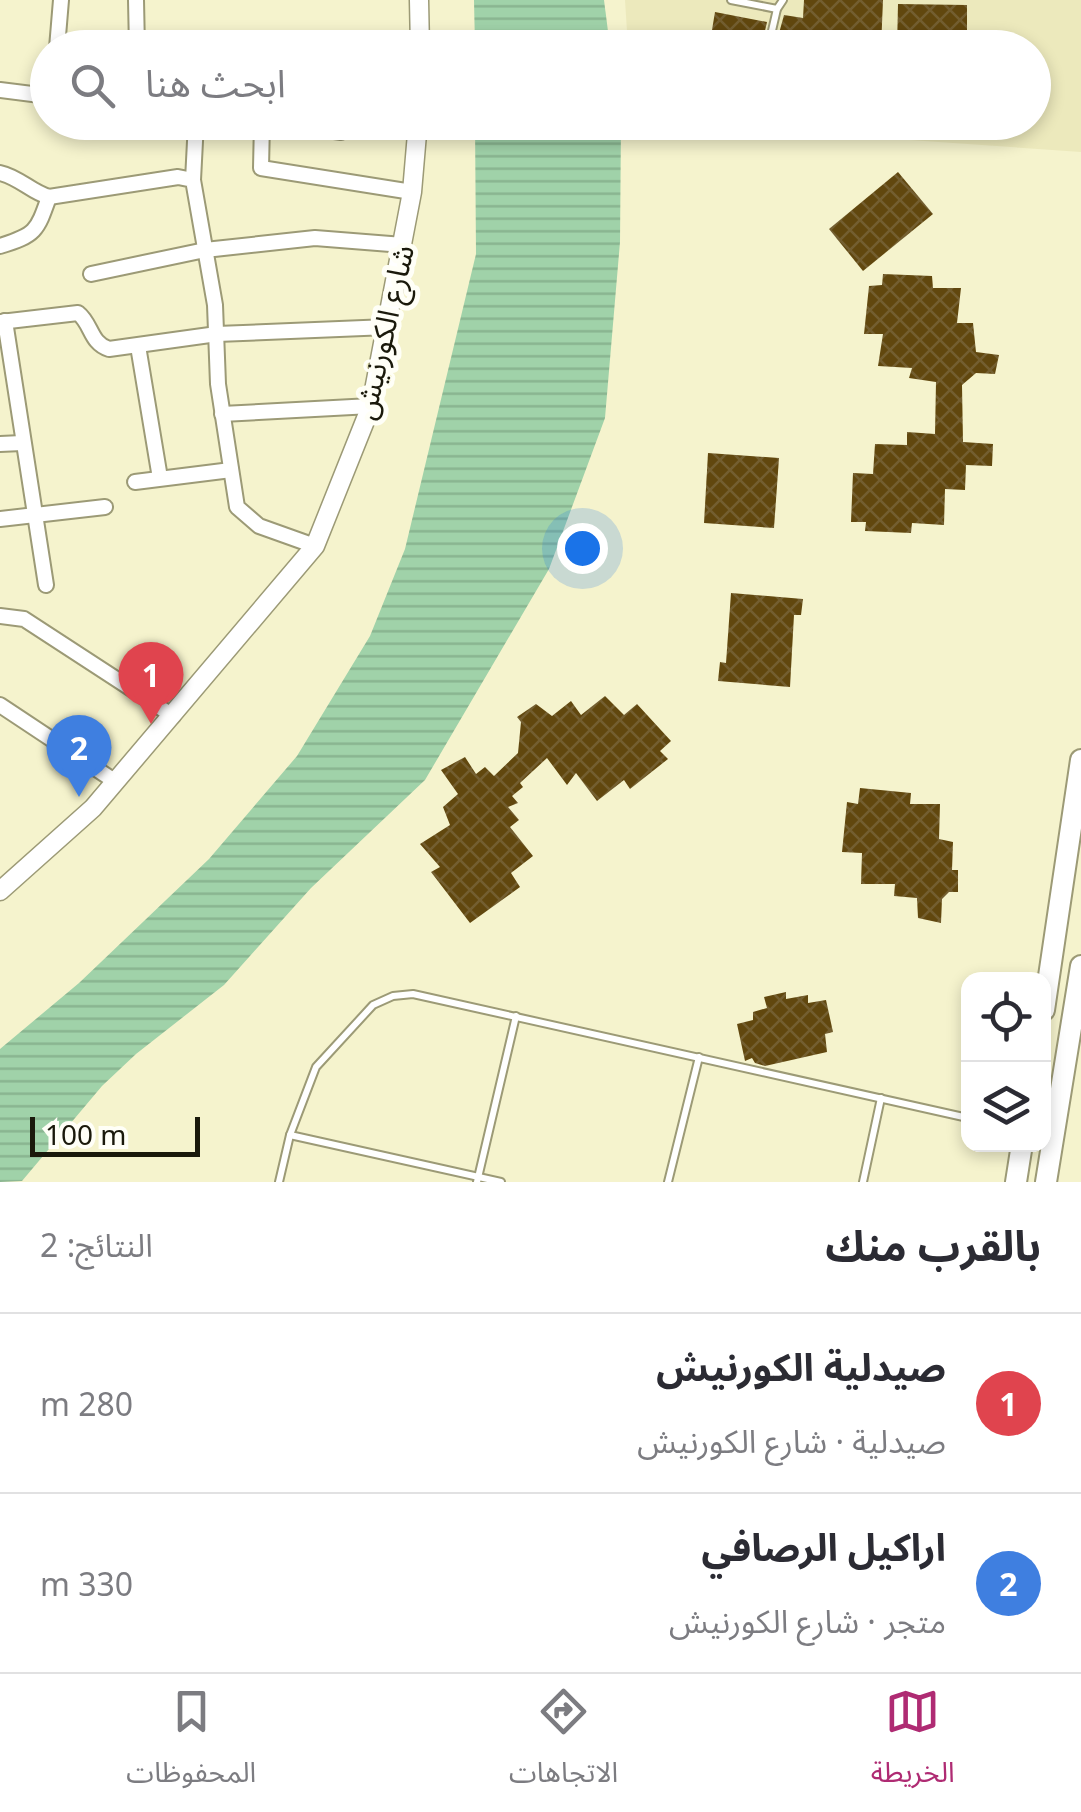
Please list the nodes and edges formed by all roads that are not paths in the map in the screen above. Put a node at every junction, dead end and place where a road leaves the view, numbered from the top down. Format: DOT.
graph roads {
  1 [pos="61,0"];
  2 [pos="136,0"];
  3 [pos="420,0"];
  4 [pos="731,0"];
  5 [pos="782,0"];
  6 [pos="777,10"];
  7 [pos="58,30"];
  8 [pos="137,30"];
  9 [pos="420,30"];
  10 [pos="772,30"];
  11 [pos="0,90"];
  12 [pos="30,94"];
  13 [pos="195,140"];
  14 [pos="262,140"];
  15 [pos="416,140"];
  16 [pos="0,173"];
  17 [pos="193,180"];
  18 [pos="412,192"];
  19 [pos="49,196"];
  20 [pos="403,244"];
  21 [pos="0,246"];
  22 [pos="205,250"];
  23 [pos="91,274"];
  24 [pos="3,322"];
  25 [pos="388,327"];
  26 [pos="217,334"];
  27 [pos="138,346"];
  28 [pos="371,406"];
  29 [pos="222,414"];
  30 [pos="0,444"];
  31 [pos="22,444"];
  32 [pos="231,470"];
  33 [pos="160,478"];
  34 [pos="135,482"];
  35 [pos="105,507"];
  36 [pos="34,515"];
  37 [pos="0,519"];
  38 [pos="315,546"];
  39 [pos="46,585"];
  40 [pos="0,616"];
  41 [pos="0,705"];
  42 [pos="173,716"];
  43 [pos="1081,760"];
  44 [pos="116,782"];
  45 [pos="1078,801"];
  46 [pos="0,891"];
  47 [pos="1081,966"];
  48 [pos="1050,972"];
  49 [pos="516,1016"];
  50 [pos="699,1057"];
  51 [pos="881,1098"];
  52 [pos="961,1116"];
  53 [pos="290,1135"];
  54 [pos="1021,1152"];
  55 [pos="477,1179"];
  56 [pos="279,1182"];
  57 [pos="501,1182"];
  58 [pos="668,1182"];
  59 [pos="863,1182"];
  60 [pos="1016,1182"];
  61 [pos="1046,1182"];
  1 -- 7 [label="street"];
  2 -- 8 [label="street"];
  3 -- 9 [label="street"];
  4 -- 6 [label="lane"];
  5 -- 6 [label="lane"];
  6 -- 10 [label="lane"];
  11 -- 12 [label="street"];
  13 -- 17 [label="street"];
  14 -- 18 [label="street"];
  15 -- 18 [label="street, شارع الكورنيش"];
  16 -- 19 [label="street"];
  17 -- 19 [label="street"];
  17 -- 22 [label="street"];
  18 -- 20 [label="street, شارع الكورنيش"];
  19 -- 21 [label="street"];
  20 -- 22 [label="street"];
  20 -- 25 [label="street, شارع الكورنيش"];
  22 -- 23 [label="street"];
  22 -- 26 [label="street"];
  24 -- 27 [label="street"];
  24 -- 31 [label="street"];
  25 -- 26 [label="street"];
  25 -- 28 [label="street, شارع الكورنيش"];
  26 -- 27 [label="street"];
  26 -- 29 [label="street"];
  27 -- 33 [label="street"];
  28 -- 29 [label="street"];
  28 -- 38 [label="street, شارع الكورنيش"];
  29 -- 32 [label="street"];
  30 -- 31 [label="street"];
  31 -- 36 [label="street"];
  32 -- 33 [label="street"];
  32 -- 38 [label="street"];
  33 -- 34 [label="street"];
  35 -- 36 [label="street"];
  36 -- 37 [label="street"];
  36 -- 39 [label="street"];
  38 -- 42 [label="street, شارع الكورنيش"];
  40 -- 42 [label="street"];
  41 -- 44 [label="street"];
  42 -- 44 [label="street, شارع الكورنيش"];
  43 -- 45 [label="main road"];
  44 -- 46 [label="street, شارع الكورنيش"];
  45 -- 48 [label="main road"];
  47 -- 61 [label="main road"];
  49 -- 50 [label="lane"];
  49 -- 53 [label="lane"];
  49 -- 55 [label="lane"];
  50 -- 51 [label="lane"];
  50 -- 58 [label="lane"];
  51 -- 52 [label="lane"];
  51 -- 59 [label="lane"];
  53 -- 55 [label="lane"];
  53 -- 56 [label="lane"];
  54 -- 60 [label="main road"];
  55 -- 57 [label="lane"];
}
